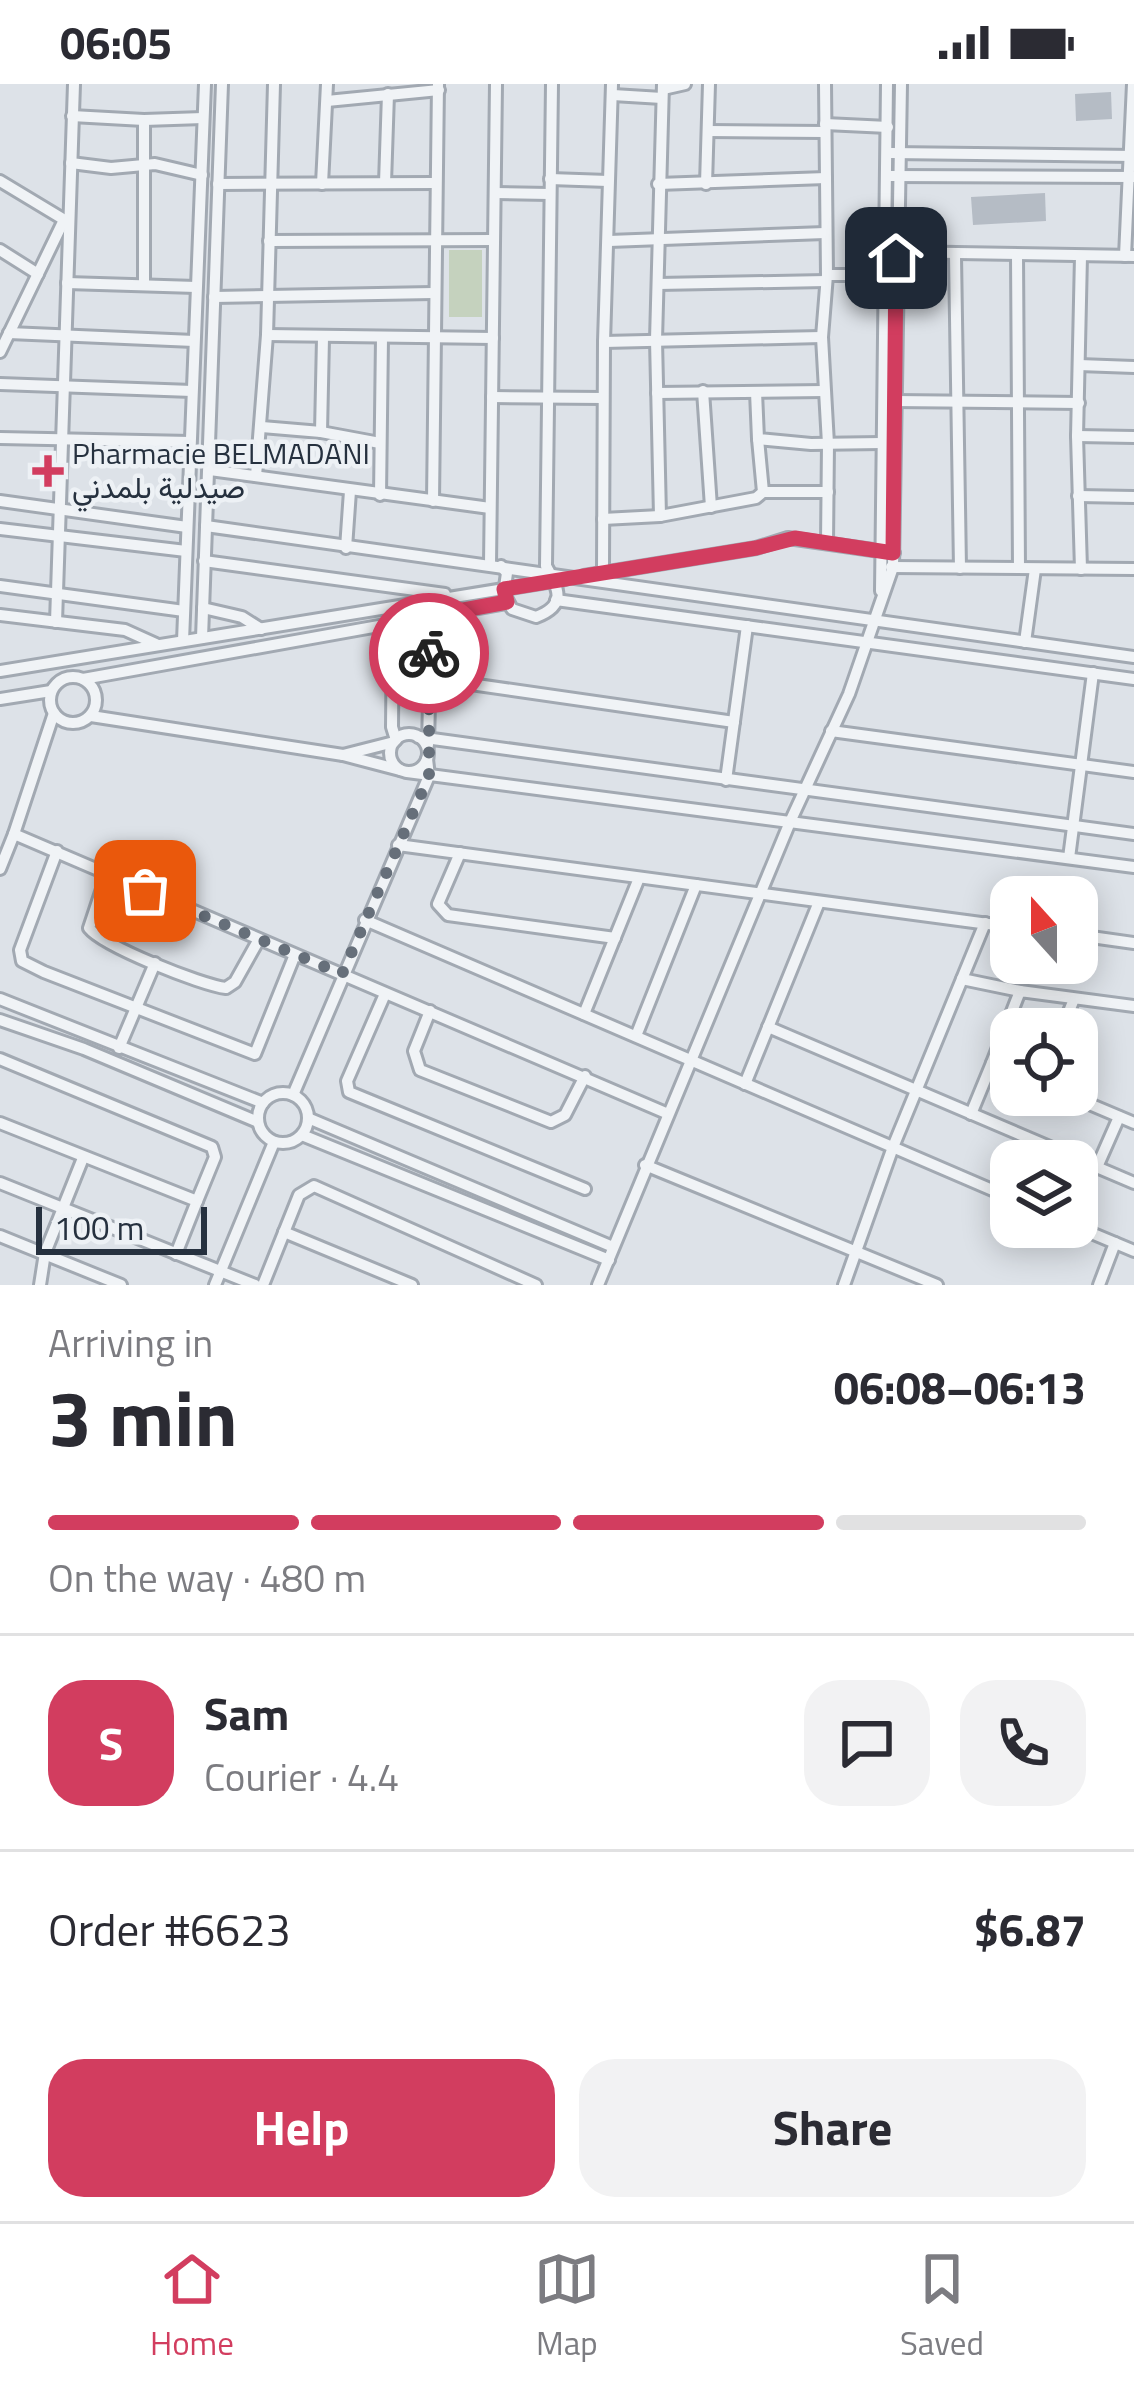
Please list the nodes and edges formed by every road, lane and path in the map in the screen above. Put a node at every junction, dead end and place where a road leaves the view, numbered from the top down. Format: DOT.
graph roads {
  1 [pos="74,84"];
  2 [pos="205,84"];
  3 [pos="222,84"];
  4 [pos="274,84"];
  5 [pos="327,84"];
  6 [pos="496,84"];
  7 [pos="552,84"];
  8 [pos="685,84"];
  9 [pos="710,84"];
  10 [pos="825,84"];
  11 [pos="887,84"];
  12 [pos="901,84"];
  13 [pos="1132,84"];
  14 [pos="438,87"];
  15 [pos="612,90"];
  16 [pos="662,90"];
  17 [pos="388,94"];
  18 [pos="327,101"];
  19 [pos="72,116"];
  20 [pos="203,118"];
  21 [pos="144,120"];
  22 [pos="825,128"];
  23 [pos="887,128"];
  24 [pos="708,131"];
  25 [pos="892,153"];
  26 [pos="1131,156"];
  27 [pos="71,164"];
  28 [pos="143,164"];
  29 [pos="202,175"];
  30 [pos="892,176"];
  31 [pos="1131,177"];
  32 [pos="826,178"];
  33 [pos="550,179"];
  34 [pos="608,181"];
  35 [pos="0,182"];
  36 [pos="385,183"];
  37 [pos="435,183"];
  38 [pos="218,184"];
  39 [pos="272,184"];
  40 [pos="322,184"];
  41 [pos="658,184"];
  42 [pos="706,184"];
  43 [pos="495,193"];
  44 [pos="549,194"];
  45 [pos="67,221"];
  46 [pos="825,233"];
  47 [pos="658,237"];
  48 [pos="434,238"];
  49 [pos="494,240"];
  50 [pos="609,241"];
  51 [pos="269,242"];
  52 [pos="0,250"];
  53 [pos="896,252"];
  54 [pos="1017,255"];
  55 [pos="955,256"];
  56 [pos="1081,256"];
  57 [pos="1130,256"];
  58 [pos="38,274"];
  59 [pos="886,275"];
  60 [pos="826,278"];
  61 [pos="67,283"];
  62 [pos="144,283"];
  63 [pos="658,284"];
  64 [pos="196,287"];
  65 [pos="434,293"];
  66 [pos="266,296"];
  67 [pos="214,297"];
  68 [pos="9,333"];
  69 [pos="64,333"];
  70 [pos="267,335"];
  71 [pos="433,336"];
  72 [pos="822,337"];
  73 [pos="323,338"];
  74 [pos="382,338"];
  75 [pos="493,338"];
  76 [pos="656,340"];
  77 [pos="194,341"];
  78 [pos="604,342"];
  79 [pos="0,352"];
  80 [pos="1079,365"];
  81 [pos="1134,367"];
  82 [pos="0,384"];
  83 [pos="64,385"];
  84 [pos="192,391"];
  85 [pos="703,391"];
  86 [pos="824,391"];
  87 [pos="756,392"];
  88 [pos="657,393"];
  89 [pos="492,397"];
  90 [pos="549,398"];
  91 [pos="603,398"];
  92 [pos="955,400"];
  93 [pos="894,401"];
  94 [pos="1015,401"];
  95 [pos="1079,403"];
  96 [pos="262,427"];
  97 [pos="321,432"];
  98 [pos="1077,436"];
  99 [pos="1134,437"];
  100 [pos="0,438"];
  101 [pos="61,438"];
  102 [pos="758,439"];
  103 [pos="190,442"];
  104 [pos="380,443"];
  105 [pos="883,443"];
  106 [pos="829,444"];
  107 [pos="210,470"];
  108 [pos="256,476"];
  109 [pos="350,491"];
  110 [pos="763,492"];
  111 [pos="828,492"];
  112 [pos="380,495"];
  113 [pos="1078,496"];
  114 [pos="1134,497"];
  115 [pos="0,501"];
  116 [pos="433,501"];
  117 [pos="711,507"];
  118 [pos="490,508"];
  119 [pos="61,510"];
  120 [pos="660,516"];
  121 [pos="603,519"];
  122 [pos="206,526"];
  123 [pos="187,527"];
  124 [pos="0,529"];
  125 [pos="58,534"];
  126 [pos="827,543"];
  127 [pos="346,548"];
  128 [pos="186,551"];
  129 [pos="887,560"];
  130 [pos="205,561"];
  131 [pos="495,565"];
  132 [pos="960,568"];
  133 [pos="1019,568"];
  134 [pos="1035,568"];
  135 [pos="603,569"];
  136 [pos="1081,569"];
  137 [pos="1134,569"];
  138 [pos="553,576"];
  139 [pos="578,577"];
  140 [pos="0,586"];
  141 [pos="58,595"];
  142 [pos="459,596"];
  143 [pos="506,596"];
  144 [pos="556,600"];
  145 [pos="203,608"];
  146 [pos="184,610"];
  147 [pos="0,615"];
  148 [pos="431,616"];
  149 [pos="56,622"];
  150 [pos="393,622"];
  151 [pos="874,622"];
  152 [pos="747,626"];
  153 [pos="261,629"];
  154 [pos="202,638"];
  155 [pos="183,641"];
  156 [pos="867,642"];
  157 [pos="1024,642"];
  158 [pos="159,645"];
  159 [pos="1134,656"];
  160 [pos="0,671"];
  161 [pos="1093,673"];
  162 [pos="429,678"];
  163 [pos="82,679"];
  164 [pos="1134,679"];
  165 [pos="51,691"];
  166 [pos="0,699"];
  167 [pos="54,713"];
  168 [pos="91,716"];
  169 [pos="734,722"];
  170 [pos="831,731"];
  171 [pos="395,741"];
  172 [pos="425,748"];
  173 [pos="344,755"];
  174 [pos="1080,765"];
  175 [pos="404,771"];
  176 [pos="1134,772"];
  177 [pos="429,776"];
  178 [pos="726,780"];
  179 [pos="803,790"];
  180 [pos="790,822"];
  181 [pos="1072,826"];
  182 [pos="14,833"];
  183 [pos="1134,834"];
  184 [pos="398,845"];
  185 [pos="57,851"];
  186 [pos="460,853"];
  187 [pos="1069,858"];
  188 [pos="1134,867"];
  189 [pos="0,869"];
  190 [pos="107,874"];
  191 [pos="639,878"];
  192 [pos="696,886"];
  193 [pos="759,894"];
  194 [pos="819,902"];
  195 [pos="365,920"];
  196 [pos="985,923"];
  197 [pos="990,924"];
  198 [pos="615,938"];
  199 [pos="1098,938"];
  200 [pos="258,941"];
  201 [pos="1134,943"];
  202 [pos="294,957"];
  203 [pos="154,963"];
  204 [pos="342,974"];
  205 [pos="962,979"];
  206 [pos="1020,991"];
  207 [pos="385,994"];
  208 [pos="0,999"];
  209 [pos="1074,999"];
  210 [pos="1134,1006"];
  211 [pos="1013,1008"];
  212 [pos="1070,1008"];
  213 [pos="136,1009"];
  214 [pos="430,1010"];
  215 [pos="584,1014"];
  216 [pos="0,1020"];
  217 [pos="768,1027"];
  218 [pos="636,1036"];
  219 [pos="119,1048"];
  220 [pos="0,1059"];
  221 [pos="691,1060"];
  222 [pos="990,1068"];
  223 [pos="586,1076"];
  224 [pos="746,1084"];
  225 [pos="916,1091"];
  226 [pos="293,1095"];
  227 [pos="263,1103"];
  228 [pos="1098,1108"];
  229 [pos="666,1113"];
  230 [pos="971,1114"];
  231 [pos="1119,1117"];
  232 [pos="308,1118"];
  233 [pos="258,1122"];
  234 [pos="0,1123"];
  235 [pos="1134,1123"];
  236 [pos="302,1135"];
  237 [pos="1033,1140"];
  238 [pos="274,1142"];
  239 [pos="893,1147"];
  240 [pos="83,1158"];
  241 [pos="646,1165"];
  242 [pos="1098,1165"];
  243 [pos="1098,1167"];
  244 [pos="0,1183"];
  245 [pos="1134,1183"];
  246 [pos="585,1189"];
  247 [pos="990,1189"];
  248 [pos="196,1201"];
  249 [pos="63,1208"];
  250 [pos="284,1232"];
  251 [pos="1098,1236"];
  252 [pos="0,1237"];
  253 [pos="1114,1243"];
  254 [pos="1134,1251"];
  255 [pos="857,1252"];
  256 [pos="45,1253"];
  257 [pos="611,1253"];
  258 [pos="176,1254"];
  259 [pos="218,1279"];
  260 [pos="406,1284"];
  261 [pos="40,1285"];
  262 [pos="121,1285"];
  263 [pos="259,1285"];
  264 [pos="536,1285"];
  265 [pos="598,1285"];
  266 [pos="844,1285"];
  267 [pos="937,1285"];
  268 [pos="1099,1285"];
  1 -- 19 [label="street"];
  2 -- 20 [label="street"];
  3 -- 38 [label="street"];
  4 -- 39 [label="street"];
  5 -- 18 [label="street"];
  6 -- 43 [label="street"];
  7 -- 33 [label="street"];
  8 -- 16 [label="street"];
  9 -- 24 [label="street"];
  10 -- 22 [label="street"];
  11 -- 23 [label="street"];
  12 -- 25 [label="street"];
  13 -- 26 [label="street"];
  14 -- 17 [label="street"];
  14 -- 37 [label="street"];
  15 -- 16 [label="street"];
  15 -- 34 [label="street"];
  16 -- 41 [label="street"];
  17 -- 18 [label="street"];
  17 -- 36 [label="street"];
  18 -- 40 [label="street"];
  19 -- 21 [label="street"];
  19 -- 27 [label="street"];
  20 -- 21 [label="street"];
  20 -- 29 [label="street"];
  21 -- 28 [label="street"];
  22 -- 23 [label="street"];
  22 -- 24 [label="street"];
  22 -- 32 [label="street"];
  23 -- 25 [label="street"];
  24 -- 42 [label="street"];
  25 -- 26 [label="street"];
  25 -- 30 [label="street"];
  26 -- 31 [label="street"];
  27 -- 28 [label="street"];
  27 -- 45 [label="street"];
  28 -- 29 [label="street"];
  28 -- 62 [label="street"];
  29 -- 64 [label="street"];
  30 -- 31 [label="street"];
  30 -- 53 [label="street"];
  30 -- 59 [label="street"];
  31 -- 57 [label="street"];
  32 -- 42 [label="street"];
  32 -- 46 [label="street"];
  33 -- 34 [label="street"];
  33 -- 44 [label="street"];
  34 -- 50 [label="street"];
  35 -- 45 [label="street"];
  36 -- 37 [label="street"];
  36 -- 40 [label="street"];
  37 -- 48 [label="street"];
  38 -- 39 [label="street"];
  38 -- 67 [label="street"];
  39 -- 40 [label="street"];
  39 -- 51 [label="street"];
  41 -- 42 [label="street"];
  41 -- 47 [label="street"];
  43 -- 44 [label="street"];
  43 -- 49 [label="street"];
  44 -- 90 [label="street"];
  45 -- 58 [label="street"];
  45 -- 61 [label="street"];
  46 -- 47 [label="street"];
  46 -- 60 [label="street"];
  47 -- 50 [label="street"];
  47 -- 63 [label="street"];
  48 -- 49 [label="street"];
  48 -- 51 [label="street"];
  48 -- 65 [label="street"];
  49 -- 75 [label="street"];
  50 -- 78 [label="street"];
  51 -- 66 [label="street"];
  52 -- 58 [label="street"];
  53 -- 55 [label="street"];
  53 -- 93 [label="street"];
  54 -- 55 [label="street"];
  54 -- 56 [label="street"];
  54 -- 94 [label="street"];
  55 -- 92 [label="street"];
  56 -- 57 [label="street"];
  56 -- 80 [label="street"];
  58 -- 68 [label="street"];
  59 -- 60 [label="street"];
  59 -- 105 [label="street"];
  60 -- 63 [label="street"];
  60 -- 72 [label="street"];
  61 -- 62 [label="street"];
  61 -- 69 [label="street"];
  62 -- 64 [label="street"];
  63 -- 76 [label="street"];
  64 -- 77 [label="street"];
  65 -- 66 [label="street"];
  65 -- 71 [label="street"];
  66 -- 67 [label="street"];
  66 -- 70 [label="street"];
  67 -- 107 [label="street"];
  68 -- 69 [label="street"];
  68 -- 79 [label="street"];
  69 -- 77 [label="street"];
  69 -- 83 [label="street"];
  70 -- 73 [label="street"];
  70 -- 96 [label="street"];
  71 -- 74 [label="street"];
  71 -- 75 [label="street"];
  71 -- 116 [label="street"];
  72 -- 76 [label="street"];
  72 -- 86 [label="street"];
  73 -- 74 [label="street"];
  73 -- 97 [label="street"];
  74 -- 104 [label="street"];
  75 -- 89 [label="street"];
  76 -- 78 [label="street"];
  76 -- 88 [label="street"];
  77 -- 84 [label="street"];
  78 -- 91 [label="street"];
  80 -- 81 [label="street"];
  80 -- 95 [label="street"];
  82 -- 83 [label="street"];
  83 -- 84 [label="street"];
  83 -- 101 [label="street"];
  84 -- 103 [label="street"];
  85 -- 87 [label="street"];
  85 -- 88 [label="street"];
  85 -- 117 [label="street"];
  86 -- 87 [label="street"];
  86 -- 106 [label="street"];
  87 -- 102 [label="street"];
  88 -- 120 [label="street"];
  89 -- 90 [label="street"];
  89 -- 118 [label="street"];
  90 -- 91 [label="street"];
  90 -- 138 [label="street"];
  91 -- 121 [label="street"];
  92 -- 93 [label="street"];
  92 -- 94 [label="street"];
  92 -- 132 [label="street"];
  93 -- 129 [label="street"];
  94 -- 95 [label="street"];
  94 -- 133 [label="street"];
  95 -- 98 [label="street"];
  96 -- 97 [label="street"];
  96 -- 108 [label="street"];
  97 -- 104 [label="street"];
  98 -- 99 [label="street"];
  98 -- 113 [label="street"];
  100 -- 101 [label="street"];
  101 -- 103 [label="street"];
  101 -- 119 [label="street"];
  102 -- 106 [label="street"];
  102 -- 110 [label="street"];
  103 -- 123 [label="street"];
  104 -- 112 [label="street"];
  105 -- 106 [label="street"];
  105 -- 129 [label="street"];
  106 -- 111 [label="street"];
  107 -- 108 [label="street"];
  107 -- 122 [label="street"];
  108 -- 109 [label="street"];
  109 -- 112 [label="street"];
  109 -- 127 [label="street"];
  110 -- 111 [label="street"];
  110 -- 117 [label="street"];
  111 -- 126 [label="street"];
  112 -- 116 [label="street"];
  113 -- 114 [label="street"];
  113 -- 136 [label="street"];
  115 -- 119 [label="street"];
  116 -- 118 [label="street"];
  117 -- 120 [label="street"];
  118 -- 131 [label="street"];
  119 -- 123 [label="street"];
  119 -- 125 [label="street"];
  120 -- 121 [label="street"];
  121 -- 135 [label="street"];
  122 -- 127 [label="street"];
  122 -- 130 [label="street"];
  123 -- 128 [label="street"];
  124 -- 125 [label="street"];
  125 -- 128 [label="street"];
  125 -- 141 [label="street"];
  126 -- 129 [label="street"];
  126 -- 139 [label="street"];
  127 -- 131 [label="street"];
  128 -- 146 [label="street"];
  129 -- 132 [label="street"];
  129 -- 151 [label="street"];
  130 -- 142 [label="street"];
  130 -- 145 [label="street"];
  131 -- 138 [label="street"];
  131 -- 143 [label="street"];
  132 -- 133 [label="street"];
  133 -- 134 [label="street"];
  134 -- 136 [label="street"];
  134 -- 157 [label="street"];
  136 -- 137 [label="street"];
  138 -- 139 [label="street"];
  138 -- 143 [label="street"];
  138 -- 144 [label="street"];
  139 -- 151 [label="street"];
  140 -- 141 [label="street"];
  141 -- 146 [label="street"];
  141 -- 149 [label="street"];
  142 -- 143 [label="street"];
  142 -- 153 [label="street"];
  143 -- 144 [label="street"];
  143 -- 148 [label="street"];
  144 -- 152 [label="street"];
  145 -- 153 [label="street"];
  145 -- 154 [label="street"];
  146 -- 155 [label="street"];
  147 -- 149 [label="street"];
  148 -- 150 [label="street"];
  148 -- 162 [label="street"];
  149 -- 158 [label="street"];
  150 -- 163 [label="street"];
  150 -- 171 [label="street"];
  151 -- 156 [label="street"];
  151 -- 157 [label="street"];
  152 -- 156 [label="street"];
  152 -- 169 [label="street"];
  153 -- 154 [label="street"];
  154 -- 155 [label="street"];
  155 -- 158 [label="street"];
  156 -- 161 [label="street"];
  156 -- 170 [label="street"];
  157 -- 159 [label="street"];
  158 -- 160 [label="street"];
  161 -- 164 [label="street"];
  161 -- 174 [label="street"];
  162 -- 169 [label="street"];
  162 -- 172 [label="street"];
  163 -- 165 [label="street"];
  163 -- 168 [label="street"];
  165 -- 166 [label="street"];
  165 -- 167 [label="street"];
  167 -- 168 [label="street"];
  167 -- 182 [label="street"];
  168 -- 173 [label="street"];
  169 -- 178 [label="street"];
  170 -- 174 [label="street"];
  170 -- 179 [label="street"];
  171 -- 172 [label="street"];
  171 -- 173 [label="street"];
  171 -- 175 [label="street"];
  172 -- 175 [label="street"];
  172 -- 177 [label="street"];
  172 -- 178 [label="street"];
  173 -- 175 [label="street"];
  174 -- 176 [label="street"];
  174 -- 181 [label="street"];
  175 -- 177 [label="street"];
  177 -- 180 [label="street"];
  177 -- 184 [label="street"];
  178 -- 179 [label="street"];
  179 -- 180 [label="street"];
  179 -- 181 [label="street"];
  180 -- 187 [label="street"];
  180 -- 193 [label="street"];
  181 -- 183 [label="street"];
  181 -- 187 [label="street"];
  182 -- 185 [label="street"];
  182 -- 189 [label="street"];
  184 -- 186 [label="street"];
  184 -- 195 [label="street"];
  185 -- 190 [label="street"];
  185 -- 213 [label="street"];
  186 -- 191 [label="street"];
  186 -- 198 [label="street"];
  187 -- 188 [label="street"];
  190 -- 200 [label="street"];
  190 -- 203 [label="street"];
  191 -- 192 [label="street"];
  191 -- 198 [label="street"];
  192 -- 193 [label="street"];
  192 -- 218 [label="street"];
  193 -- 194 [label="street"];
  193 -- 221 [label="street"];
  194 -- 196 [label="street"];
  194 -- 217 [label="street"];
  195 -- 204 [label="street"];
  195 -- 215 [label="street"];
  196 -- 197 [label="street"];
  196 -- 205 [label="street"];
  198 -- 215 [label="street"];
  199 -- 201 [label="street"];
  200 -- 202 [label="street"];
  200 -- 203 [label="street"];
  202 -- 204 [label="street"];
  202 -- 213 [label="street"];
  203 -- 213 [label="street"];
  204 -- 207 [label="street"];
  204 -- 226 [label="street"];
  205 -- 206 [label="street"];
  205 -- 225 [label="street"];
  206 -- 209 [label="street"];
  206 -- 211 [label="street"];
  207 -- 214 [label="street"];
  207 -- 246 [label="street"];
  208 -- 219 [label="street"];
  209 -- 210 [label="street"];
  209 -- 212 [label="street"];
  213 -- 219 [label="street"];
  214 -- 223 [label="street"];
  214 -- 223 [label="street"];
  215 -- 218 [label="street"];
  216 -- 233 [label="street"];
  217 -- 224 [label="street"];
  217 -- 225 [label="street"];
  218 -- 221 [label="street"];
  219 -- 227 [label="street"];
  220 -- 248 [label="street"];
  221 -- 224 [label="street"];
  221 -- 229 [label="street"];
  222 -- 230 [label="street"];
  223 -- 229 [label="street"];
  224 -- 239 [label="street"];
  225 -- 230 [label="street"];
  225 -- 239 [label="street"];
  226 -- 227 [label="street"];
  226 -- 232 [label="street"];
  227 -- 233 [label="street"];
  228 -- 231 [label="street"];
  229 -- 241 [label="street"];
  230 -- 237 [label="street"];
  231 -- 235 [label="street"];
  231 -- 242 [label="street"];
  232 -- 236 [label="street"];
  232 -- 257 [label="street"];
  233 -- 238 [label="street"];
  234 -- 240 [label="street"];
  236 -- 238 [label="street"];
  236 -- 257 [label="street"];
  238 -- 259 [label="street"];
  239 -- 247 [label="street"];
  239 -- 255 [label="street"];
  240 -- 248 [label="street"];
  240 -- 249 [label="street"];
  241 -- 255 [label="street"];
  241 -- 257 [label="street"];
  243 -- 245 [label="street"];
  244 -- 249 [label="street"];
  248 -- 258 [label="street"];
  249 -- 256 [label="street"];
  249 -- 258 [label="street"];
  250 -- 260 [label="street"];
  250 -- 263 [label="street"];
  250 -- 264 [label="street"];
  251 -- 253 [label="street"];
  252 -- 256 [label="street"];
  253 -- 254 [label="street"];
  253 -- 268 [label="street"];
  255 -- 266 [label="street"];
  255 -- 267 [label="street"];
  256 -- 261 [label="street"];
  256 -- 262 [label="street"];
  257 -- 265 [label="street"];
  258 -- 259 [label="street"];
  259 -- 263 [label="street"];
}
